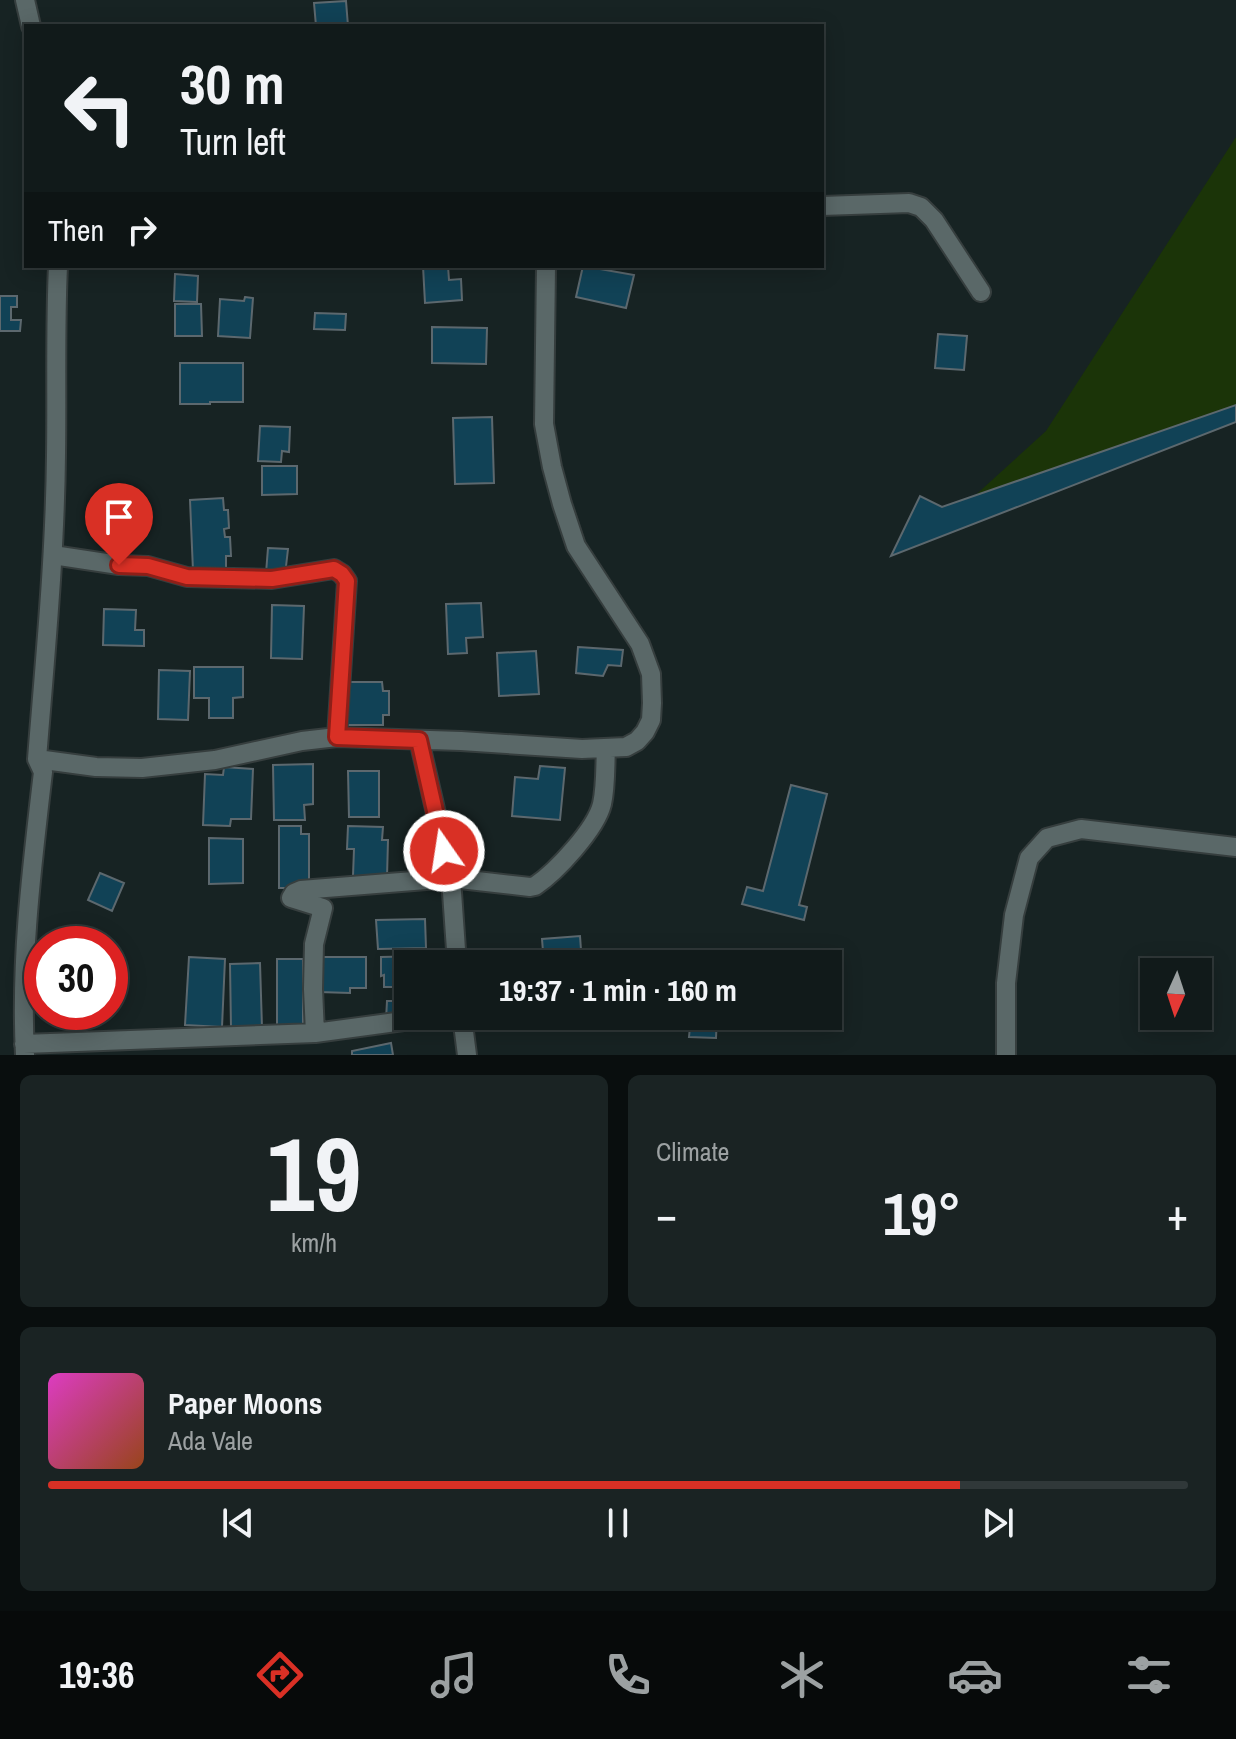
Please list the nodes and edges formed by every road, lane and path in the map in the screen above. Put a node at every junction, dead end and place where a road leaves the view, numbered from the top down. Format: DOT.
graph roads {
  1 [pos="25,0"];
  2 [pos="31,24"];
  3 [pos="824,206"];
  4 [pos="58,268"];
  5 [pos="546,268"];
  6 [pos="981,292"];
  7 [pos="53,555"];
  8 [pos="337,737"];
  9 [pos="419,740"];
  10 [pos="606,748"];
  11 [pos="37,759"];
  12 [pos="1236,847"];
  13 [pos="451,878"];
  14 [pos="456,950"];
  15 [pos="394,1022"];
  16 [pos="464,1030"];
  17 [pos="315,1033"];
  18 [pos="25,1050"];
  19 [pos="467,1055"];
  20 [pos="1006,1055"];
  1 -- 2 [label="street"];
  3 -- 6 [label="street"];
  4 -- 7 [label="street"];
  5 -- 10 [label="street"];
  7 -- 8 [label="street"];
  7 -- 11 [label="street"];
  8 -- 9 [label="street"];
  8 -- 11 [label="street"];
  9 -- 10 [label="street"];
  9 -- 13 [label="street"];
  10 -- 13 [label="street"];
  11 -- 18 [label="street"];
  12 -- 20 [label="street"];
  13 -- 14 [label="street"];
  13 -- 17 [label="street"];
  15 -- 17 [label="street"];
  16 -- 19 [label="street"];
  17 -- 18 [label="street"];
}
